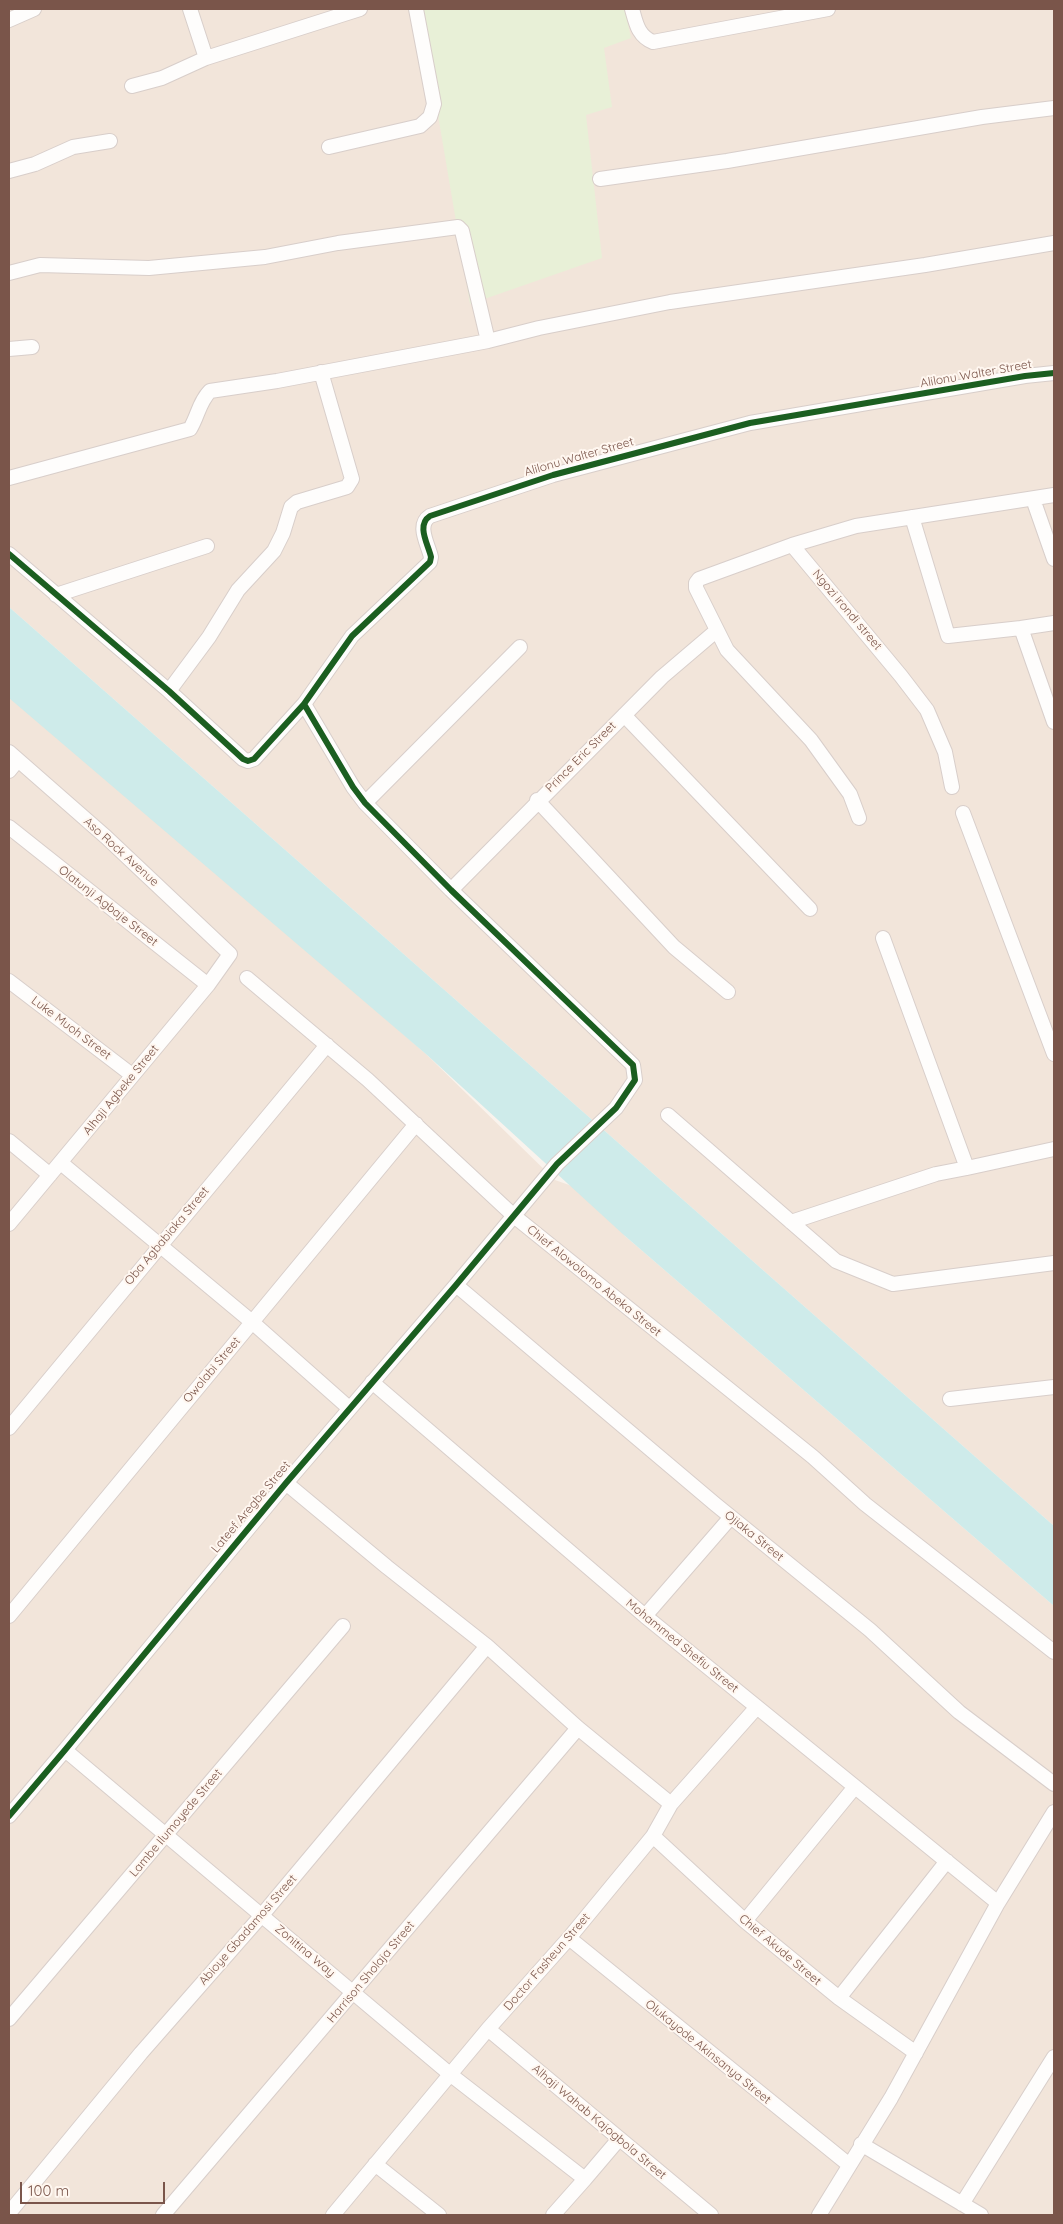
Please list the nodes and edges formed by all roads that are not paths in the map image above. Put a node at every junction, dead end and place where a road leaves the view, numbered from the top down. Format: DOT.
graph roads {
  1 [pos="34,9"];
  2 [pos="190,9"];
  3 [pos="360,9"];
  4 [pos="416,9"];
  5 [pos="632,9"];
  6 [pos="828,9"];
  7 [pos="760,16"];
  8 [pos="9,20"];
  9 [pos="206,58"];
  10 [pos="132,86"];
  11 [pos="1054,108"];
  12 [pos="110,141"];
  13 [pos="329,148"];
  14 [pos="9,171"];
  15 [pos="600,179"];
  16 [pos="1054,244"];
  17 [pos="9,273"];
  18 [pos="488,341"];
  19 [pos="32,347"];
  20 [pos="9,349"];
  21 [pos="321,372"];
  22 [pos="1054,373"];
  23 [pos="9,478"];
  24 [pos="1054,495"];
  25 [pos="1033,499"];
  26 [pos="912,517"];
  27 [pos="792,545"];
  28 [pos="207,546"];
  29 [pos="9,554"];
  30 [pos="1054,559"];
  31 [pos="56,595"];
  32 [pos="1054,623"];
  33 [pos="1021,628"];
  34 [pos="716,630"];
  35 [pos="520,647"];
  36 [pos="169,691"];
  37 [pos="304,704"];
  38 [pos="624,715"];
  39 [pos="1054,722"];
  40 [pos="12,761"];
  41 [pos="952,788"];
  42 [pos="537,800"];
  43 [pos="365,803"];
  44 [pos="963,813"];
  45 [pos="858,818"];
  46 [pos="9,827"];
  47 [pos="451,890"];
  48 [pos="810,909"];
  49 [pos="883,938"];
  50 [pos="230,954"];
  51 [pos="247,978"];
  52 [pos="9,981"];
  53 [pos="208,985"];
  54 [pos="728,992"];
  55 [pos="327,1046"];
  56 [pos="1054,1054"];
  57 [pos="132,1075"];
  58 [pos="668,1115"];
  59 [pos="416,1124"];
  60 [pos="9,1141"];
  61 [pos="1054,1148"];
  62 [pos="61,1163"];
  63 [pos="967,1168"];
  64 [pos="50,1175"];
  65 [pos="514,1216"];
  66 [pos="791,1222"];
  67 [pos="9,1224"];
  68 [pos="159,1245"];
  69 [pos="1054,1263"];
  70 [pos="456,1285"];
  71 [pos="252,1322"];
  72 [pos="372,1382"];
  73 [pos="1054,1387"];
  74 [pos="950,1399"];
  75 [pos="349,1408"];
  76 [pos="9,1428"];
  77 [pos="286,1482"];
  78 [pos="731,1517"];
  79 [pos="9,1616"];
  80 [pos="645,1616"];
  81 [pos="343,1626"];
  82 [pos="487,1646"];
  83 [pos="1054,1652"];
  84 [pos="757,1707"];
  85 [pos="578,1728"];
  86 [pos="66,1750"];
  87 [pos="1054,1784"];
  88 [pos="854,1788"];
  89 [pos="671,1804"];
  90 [pos="10,1812"];
  91 [pos="1054,1812"];
  92 [pos="167,1834"];
  93 [pos="652,1836"];
  94 [pos="947,1860"];
  95 [pos="998,1903"];
  96 [pos="262,1915"];
  97 [pos="744,1922"];
  98 [pos="569,1938"];
  99 [pos="354,1992"];
  100 [pos="839,1998"];
  101 [pos="9,2019"];
  102 [pos="488,2029"];
  103 [pos="916,2053"];
  104 [pos="1054,2057"];
  105 [pos="452,2075"];
  106 [pos="619,2139"];
  107 [pos="861,2144"];
  108 [pos="376,2164"];
  109 [pos="848,2164"];
  110 [pos="586,2179"];
  111 [pos="962,2204"];
  112 [pos="9,2213"];
  113 [pos="163,2215"];
  114 [pos="333,2215"];
  115 [pos="439,2215"];
  116 [pos="553,2215"];
  117 [pos="711,2215"];
  118 [pos="819,2215"];
  119 [pos="981,2215"];
  1 -- 8 [label="street"];
  2 -- 9 [label="street"];
  3 -- 9 [label="street"];
  4 -- 13 [label="street"];
  5 -- 7 [label="street"];
  6 -- 7 [label="street"];
  9 -- 10 [label="street"];
  11 -- 15 [label="street"];
  12 -- 14 [label="street"];
  16 -- 18 [label="street"];
  17 -- 18 [label="street"];
  18 -- 21 [label="street"];
  19 -- 20 [label="street"];
  21 -- 23 [label="street"];
  21 -- 36 [label="street"];
  22 -- 37 [label="street, Alilonu Walter Street"];
  24 -- 25 [label="street"];
  25 -- 26 [label="street"];
  25 -- 30 [label="street"];
  26 -- 27 [label="street"];
  26 -- 33 [label="street"];
  27 -- 34 [label="street"];
  27 -- 41 [label="street, Ngozi irondi street"];
  28 -- 31 [label="street"];
  29 -- 31 [label="street"];
  31 -- 36 [label="street"];
  32 -- 33 [label="street"];
  33 -- 39 [label="street"];
  34 -- 38 [label="street, Prince Eric Street"];
  34 -- 45 [label="street"];
  35 -- 43 [label="street"];
  36 -- 37 [label="street, Alilonu Walter Street"];
  37 -- 43 [label="street, Lateef Aregbe Street"];
  38 -- 42 [label="street, Prince Eric Street"];
  38 -- 48 [label="street"];
  40 -- 50 [label="street, Aso Rock Avenue"];
  42 -- 47 [label="street, Prince Eric Street"];
  42 -- 54 [label="street"];
  43 -- 47 [label="street, Lateef Aregbe Street"];
  44 -- 56 [label="street"];
  46 -- 53 [label="street, Olatunji Agbaje Street"];
  47 -- 65 [label="street, Lateef Aregbe Street"];
  49 -- 63 [label="street"];
  50 -- 53 [label="street, Alhaji Agbeke Street"];
  51 -- 55 [label="street, Chief Alowolomo Abeka Street"];
  52 -- 57 [label="street, Luke Muoh Street"];
  53 -- 57 [label="street, Alhaji Agbeke Street"];
  55 -- 59 [label="street, Chief Alowolomo Abeka Street"];
  55 -- 68 [label="street, Oba Agbabiaka Street"];
  57 -- 62 [label="street, Alhaji Agbeke Street"];
  58 -- 66 [label="street"];
  59 -- 65 [label="street, Chief Alowolomo Abeka Street"];
  59 -- 71 [label="street, Owolabi Street"];
  60 -- 64 [label="street"];
  61 -- 63 [label="street"];
  62 -- 64 [label="street, Alhaji Agbeke Street"];
  62 -- 68 [label="street"];
  63 -- 66 [label="street"];
  64 -- 67 [label="street, Alhaji Agbeke Street"];
  65 -- 70 [label="street, Lateef Aregbe Street"];
  65 -- 83 [label="street, Chief Alowolomo Abeka Street"];
  66 -- 69 [label="street"];
  68 -- 71 [label="street"];
  68 -- 76 [label="street, Oba Agbabiaka Street"];
  70 -- 72 [label="street, Lateef Aregbe Street"];
  70 -- 78 [label="street, Ojiaka Street"];
  71 -- 75 [label="street"];
  71 -- 79 [label="street, Owolabi Street"];
  72 -- 75 [label="street, Lateef Aregbe Street"];
  72 -- 80 [label="street, Mohammed Shefiu Street"];
  73 -- 74 [label="street"];
  75 -- 77 [label="street, Lateef Aregbe Street"];
  77 -- 82 [label="street"];
  77 -- 86 [label="street, Lateef Aregbe Street"];
  78 -- 80 [label="street"];
  78 -- 87 [label="street, Ojiaka Street"];
  80 -- 84 [label="street, Mohammed Shefiu Street"];
  81 -- 92 [label="street, Lambe Ilumoyede Street"];
  82 -- 85 [label="street"];
  82 -- 96 [label="street, Abioye Gbadamosi Street"];
  84 -- 88 [label="street, Mohammed Shefiu Street"];
  84 -- 89 [label="street, Doctor Fasheun Street"];
  85 -- 89 [label="street"];
  85 -- 99 [label="street, Harrison Sholaja Street"];
  86 -- 90 [label="street, Lateef Aregbe Street"];
  86 -- 92 [label="street, Zonitina Way"];
  88 -- 94 [label="street, Mohammed Shefiu Street"];
  88 -- 97 [label="street"];
  89 -- 93 [label="street, Doctor Fasheun Street"];
  91 -- 95 [label="street"];
  92 -- 96 [label="street, Zonitina Way"];
  92 -- 101 [label="street, Lambe Ilumoyede Street"];
  93 -- 97 [label="street, Chief Akude Street"];
  93 -- 98 [label="street, Doctor Fasheun Street"];
  94 -- 95 [label="street, Mohammed Shefiu Street"];
  94 -- 100 [label="street"];
  95 -- 103 [label="street"];
  96 -- 99 [label="street, Zonitina Way"];
  96 -- 112 [label="street, Abioye Gbadamosi Street"];
  97 -- 100 [label="street, Chief Akude Street"];
  98 -- 102 [label="street, Doctor Fasheun Street"];
  98 -- 109 [label="street, Olukayode Akinsanya Street"];
  99 -- 105 [label="street, Zonitina Way"];
  99 -- 113 [label="street, Harrison Sholaja Street"];
  100 -- 103 [label="street, Chief Akude Street"];
  102 -- 105 [label="street, Doctor Fasheun Street"];
  102 -- 106 [label="street, Alhaji Wahab Kajogbola Street"];
  103 -- 107 [label="street"];
  104 -- 111 [label="street"];
  105 -- 108 [label="street, Doctor Fasheun Street"];
  105 -- 110 [label="street, Zonitina Way"];
  106 -- 110 [label="street"];
  106 -- 117 [label="street, Alhaji Wahab Kajogbola Street"];
  107 -- 109 [label="street"];
  107 -- 111 [label="street"];
  108 -- 114 [label="street, Doctor Fasheun Street"];
  108 -- 115 [label="street"];
  109 -- 118 [label="street"];
  110 -- 116 [label="street"];
  111 -- 119 [label="street"];
}
